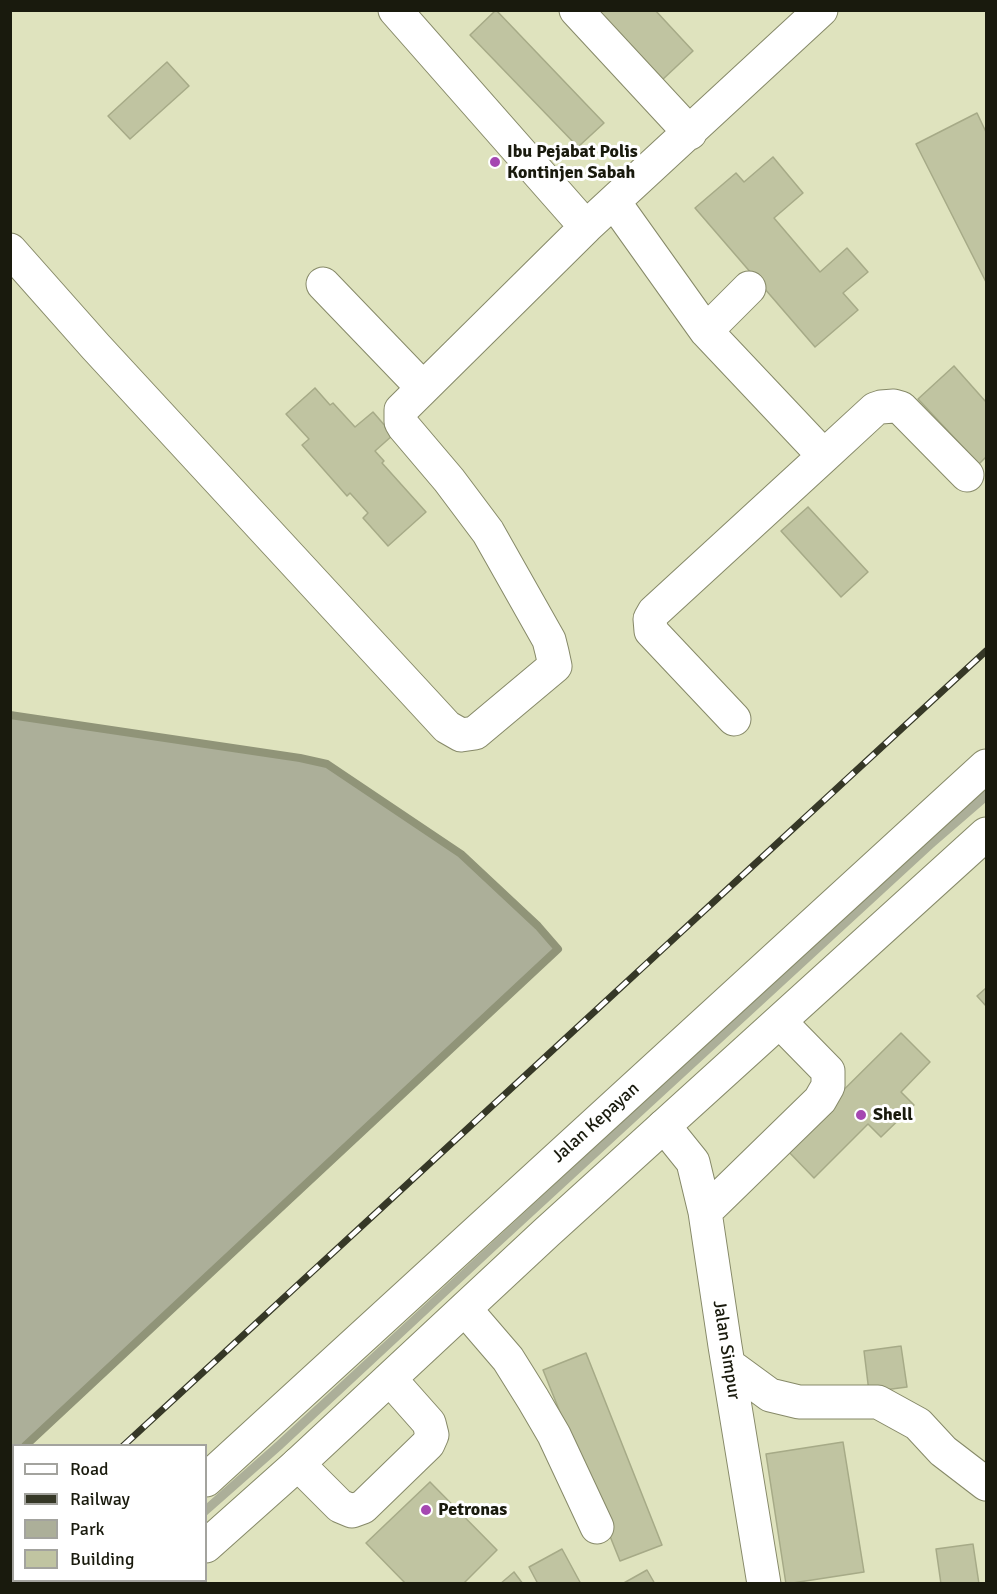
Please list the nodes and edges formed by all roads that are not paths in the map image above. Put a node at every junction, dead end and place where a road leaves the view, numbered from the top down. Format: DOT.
graph roads {
  1 [pos="395,10"];
  2 [pos="576,10"];
  3 [pos="821,10"];
  4 [pos="690,133"];
  5 [pos="614,202"];
  6 [pos="586,227"];
  7 [pos="10,250"];
  8 [pos="323,284"];
  9 [pos="749,288"];
  10 [pos="706,331"];
  11 [pos="422,387"];
  12 [pos="824,456"];
  13 [pos="967,475"];
  14 [pos="734,718"];
  15 [pos="987,766"];
  16 [pos="987,834"];
  17 [pos="780,1022"];
  18 [pos="664,1126"];
  19 [pos="705,1212"];
  20 [pos="465,1310"];
  21 [pos="729,1365"];
  22 [pos="390,1379"];
  23 [pos="298,1464"];
  24 [pos="207,1479"];
  25 [pos="987,1484"];
  26 [pos="597,1527"];
  27 [pos="207,1545"];
  28 [pos="764,1584"];
  1 -- 6 [label="main road"];
  2 -- 4 [label="main road"];
  3 -- 4 [label="main road"];
  4 -- 5 [label="main road"];
  5 -- 6 [label="main road"];
  5 -- 10 [label="main road"];
  6 -- 11 [label="main road"];
  7 -- 11 [label="main road"];
  8 -- 11 [label="main road"];
  9 -- 10 [label="main road"];
  10 -- 12 [label="main road"];
  12 -- 13 [label="main road"];
  12 -- 14 [label="main road"];
  15 -- 24 [label="main road, Jalan Kepayan"];
  16 -- 17 [label="main road"];
  17 -- 18 [label="main road"];
  17 -- 19 [label="main road"];
  18 -- 19 [label="main road, Jalan Simpur"];
  18 -- 20 [label="main road"];
  19 -- 21 [label="main road, Jalan Simpur"];
  20 -- 22 [label="main road"];
  20 -- 26 [label="main road"];
  21 -- 25 [label="main road"];
  21 -- 28 [label="main road, Jalan Simpur"];
  22 -- 23 [label="main road"];
  22 -- 23 [label="main road"];
  23 -- 27 [label="main road"];
}
